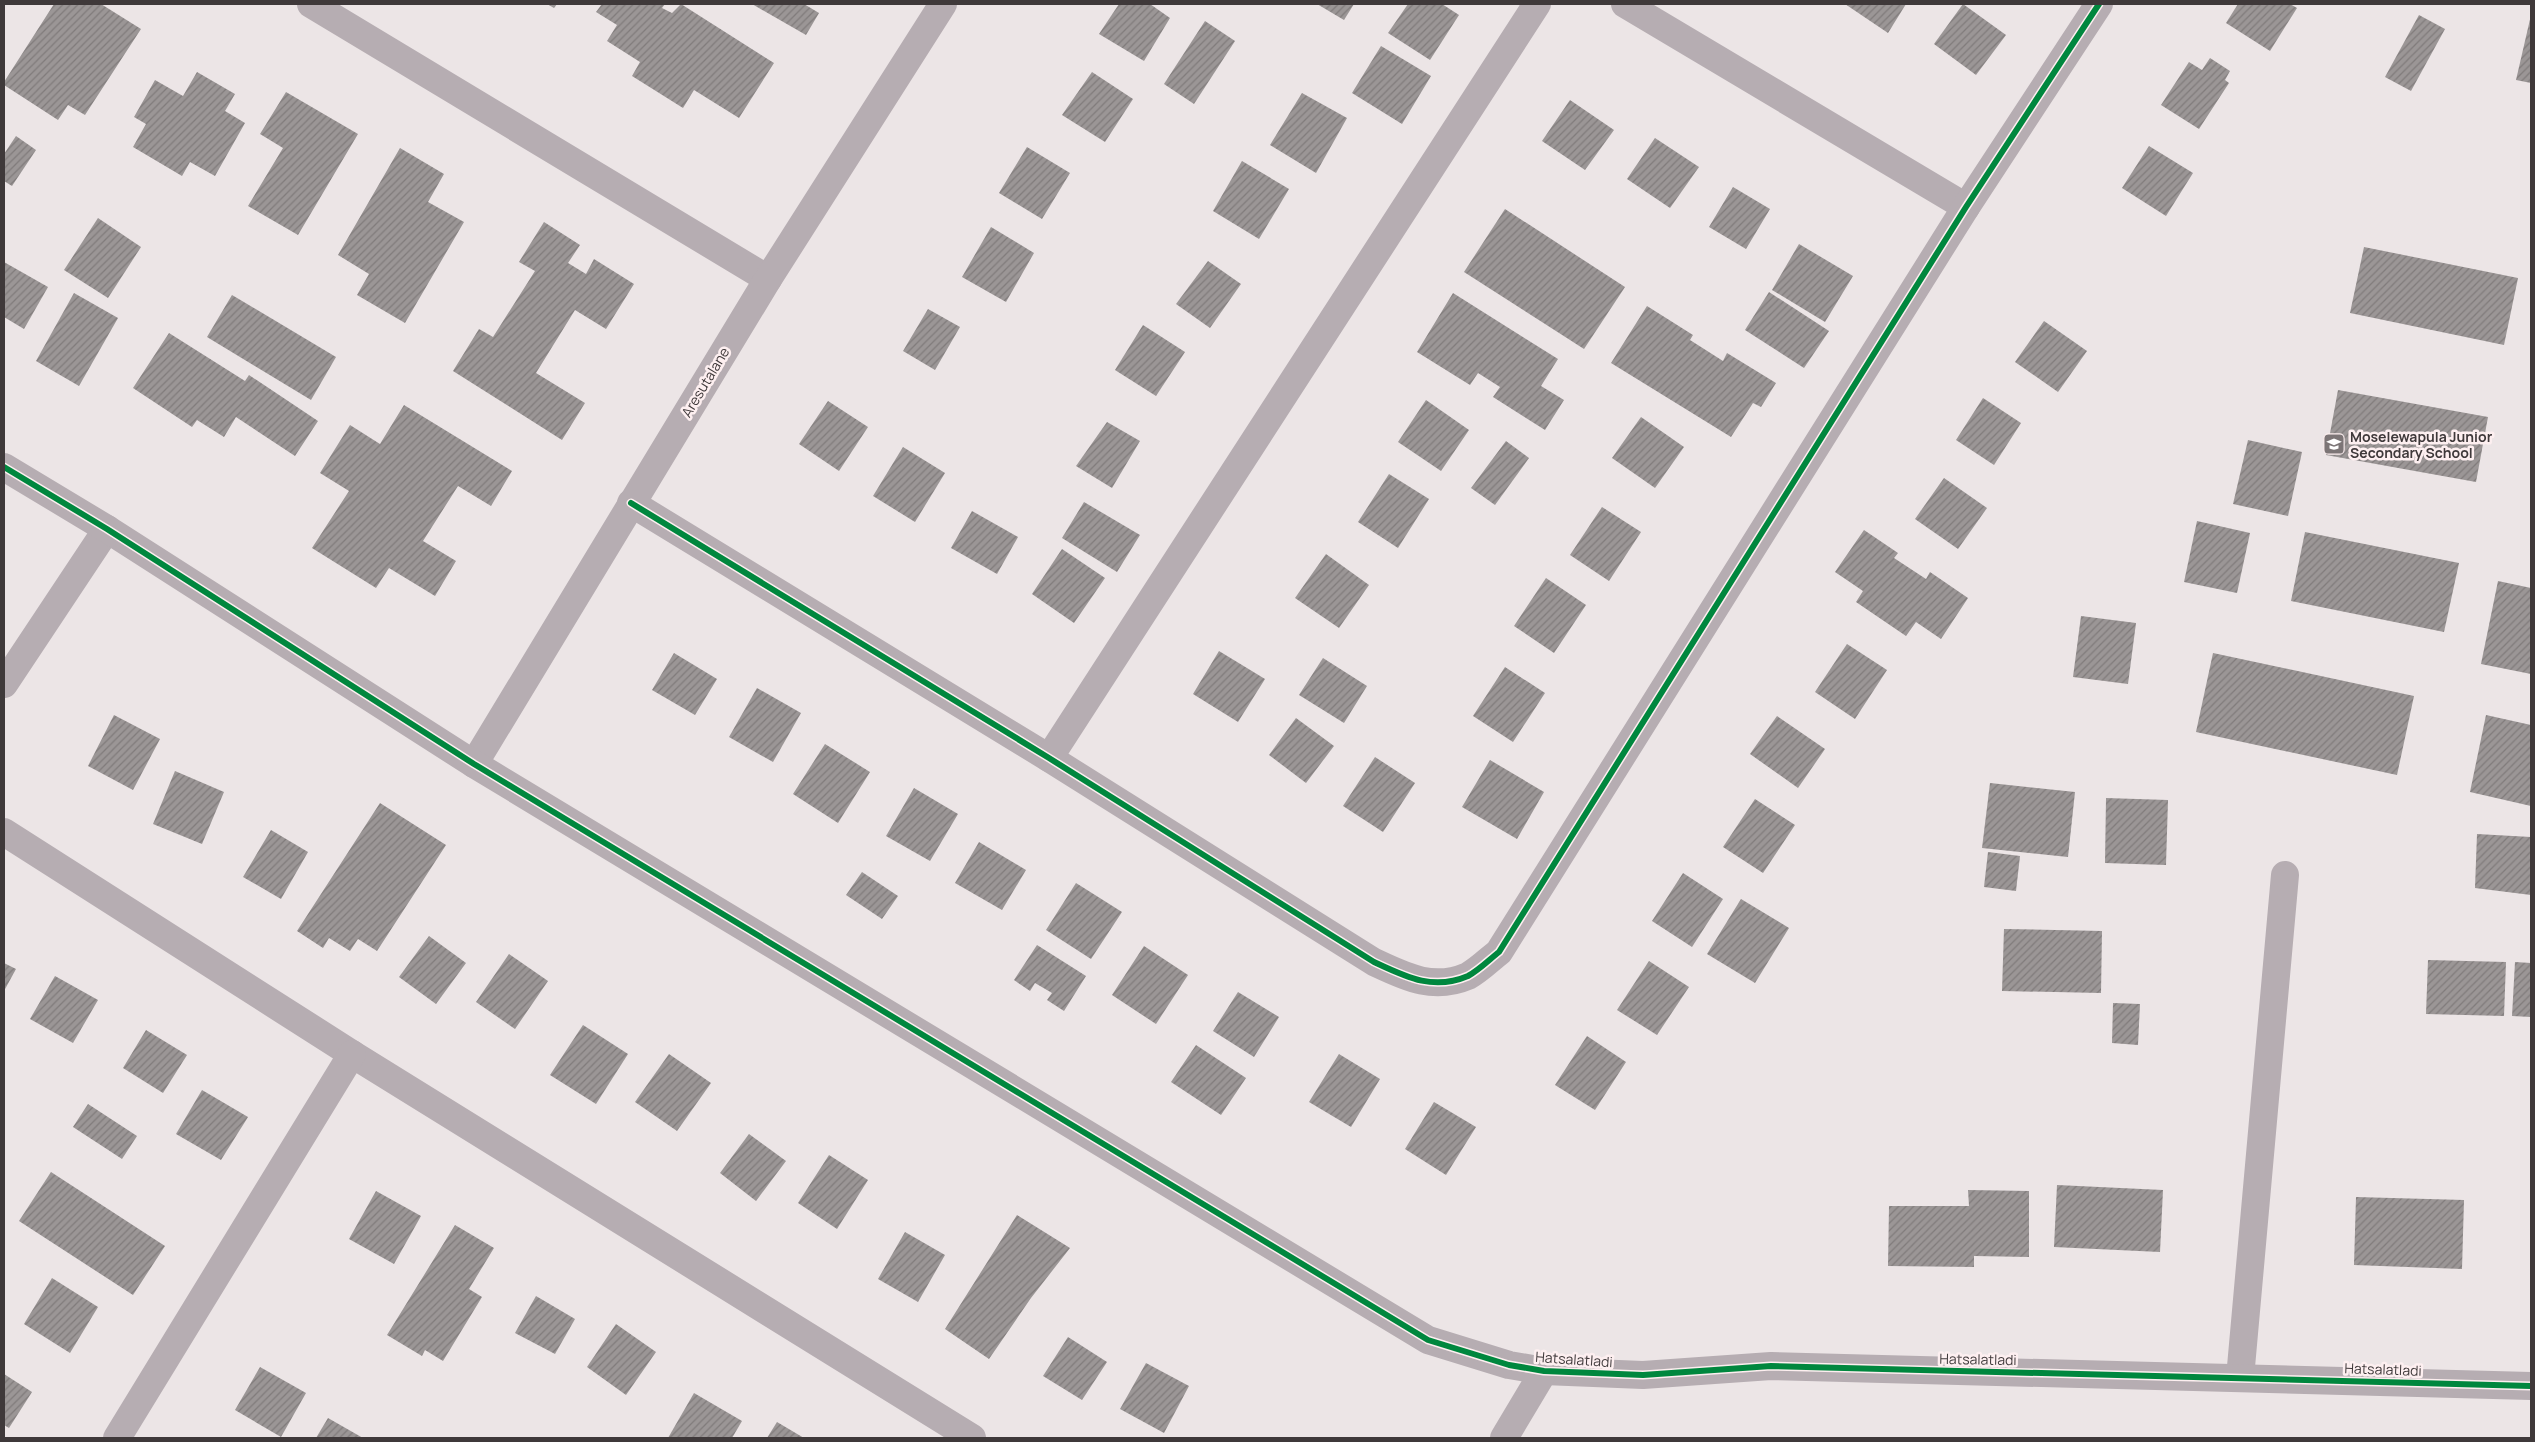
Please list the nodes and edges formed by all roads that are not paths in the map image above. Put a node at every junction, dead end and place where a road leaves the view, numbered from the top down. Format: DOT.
graph roads {
  1 [pos="311,4"];
  2 [pos="943,4"];
  3 [pos="1537,4"];
  4 [pos="1625,4"];
  5 [pos="2099,4"];
  6 [pos="1966,207"];
  7 [pos="768,279"];
  8 [pos="4,466"];
  9 [pos="632,503"];
  10 [pos="107,529"];
  11 [pos="4,684"];
  12 [pos="1049,758"];
  13 [pos="474,764"];
  14 [pos="4,832"];
  15 [pos="2285,875"];
  16 [pos="352,1054"];
  17 [pos="1544,1371"];
  18 [pos="2240,1378"];
  19 [pos="2531,1386"];
  20 [pos="117,1438"];
  21 [pos="972,1438"];
  22 [pos="1504,1438"];
  1 -- 7 [label="street"];
  2 -- 7 [label="street, Aresutalane"];
  3 -- 12 [label="street"];
  4 -- 6 [label="street"];
  5 -- 6 [label="street"];
  6 -- 12 [label="street"];
  7 -- 9 [label="street, Aresutalane"];
  8 -- 10 [label="street, Hatsalatladi"];
  9 -- 12 [label="street"];
  9 -- 13 [label="street, Aresutalane"];
  10 -- 11 [label="street"];
  10 -- 13 [label="street, Hatsalatladi"];
  13 -- 17 [label="street, Hatsalatladi"];
  14 -- 16 [label="street"];
  15 -- 18 [label="street"];
  16 -- 20 [label="street"];
  16 -- 21 [label="street"];
  17 -- 18 [label="street, Hatsalatladi"];
  17 -- 22 [label="street"];
  18 -- 19 [label="street, Hatsalatladi"];
}
